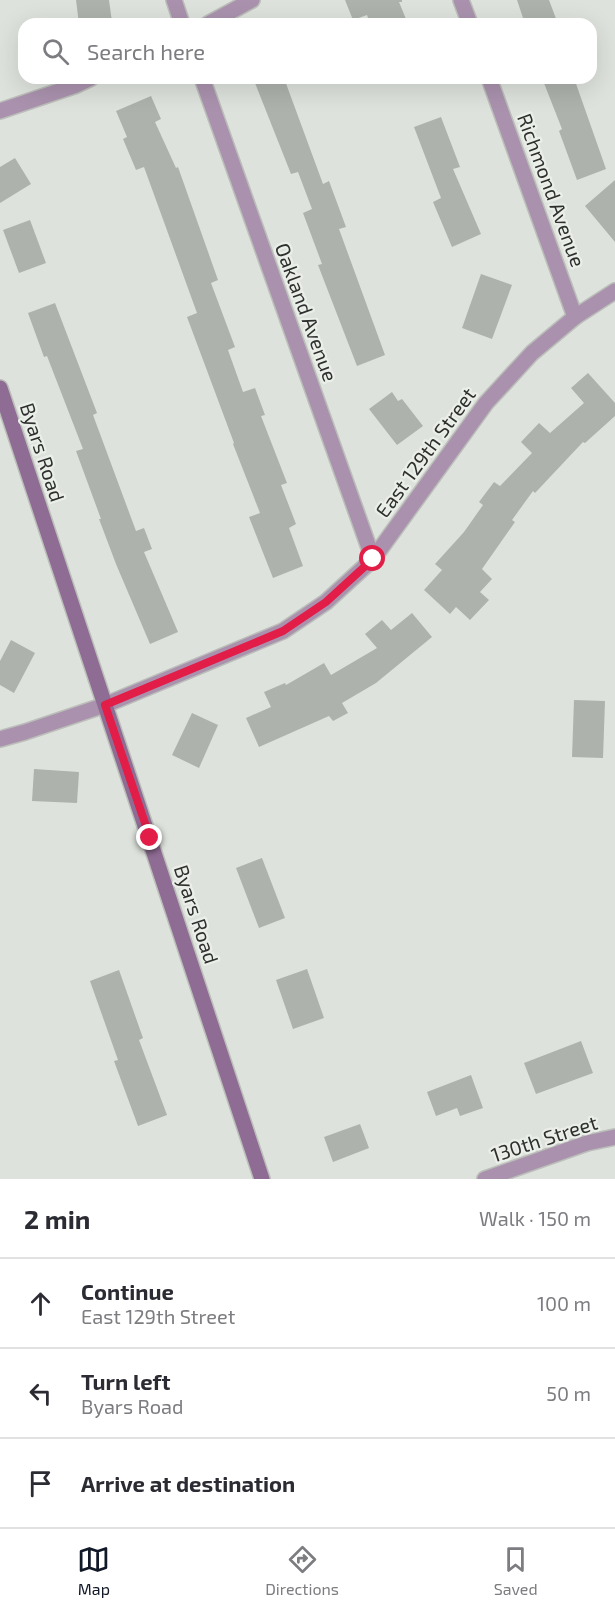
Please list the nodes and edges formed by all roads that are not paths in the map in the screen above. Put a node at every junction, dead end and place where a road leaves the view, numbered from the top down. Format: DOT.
graph roads {
  1 [pos="174,0"];
  2 [pos="252,0"];
  3 [pos="461,0"];
  4 [pos="180,18"];
  5 [pos="219,18"];
  6 [pos="468,18"];
  7 [pos="78,84"];
  8 [pos="204,84"];
  9 [pos="491,84"];
  10 [pos="0,111"];
  11 [pos="615,291"];
  12 [pos="575,317"];
  13 [pos="0,388"];
  14 [pos="373,559"];
  15 [pos="105,705"];
  16 [pos="0,739"];
  17 [pos="615,1137"];
  18 [pos="262,1179"];
  19 [pos="485,1179"];
  1 -- 4 [label="street"];
  2 -- 5 [label="street"];
  3 -- 6 [label="street"];
  7 -- 10 [label="street"];
  8 -- 14 [label="street, Oakland Avenue"];
  9 -- 12 [label="street, Richmond Avenue"];
  11 -- 12 [label="street, East 129th Street"];
  12 -- 14 [label="street, East 129th Street"];
  13 -- 15 [label="street, Byars Road"];
  14 -- 15 [label="street, East 129th Street"];
  15 -- 16 [label="street, East 129th Street"];
  15 -- 18 [label="street, Byars Road"];
  17 -- 19 [label="street, 130th Street"];
}
